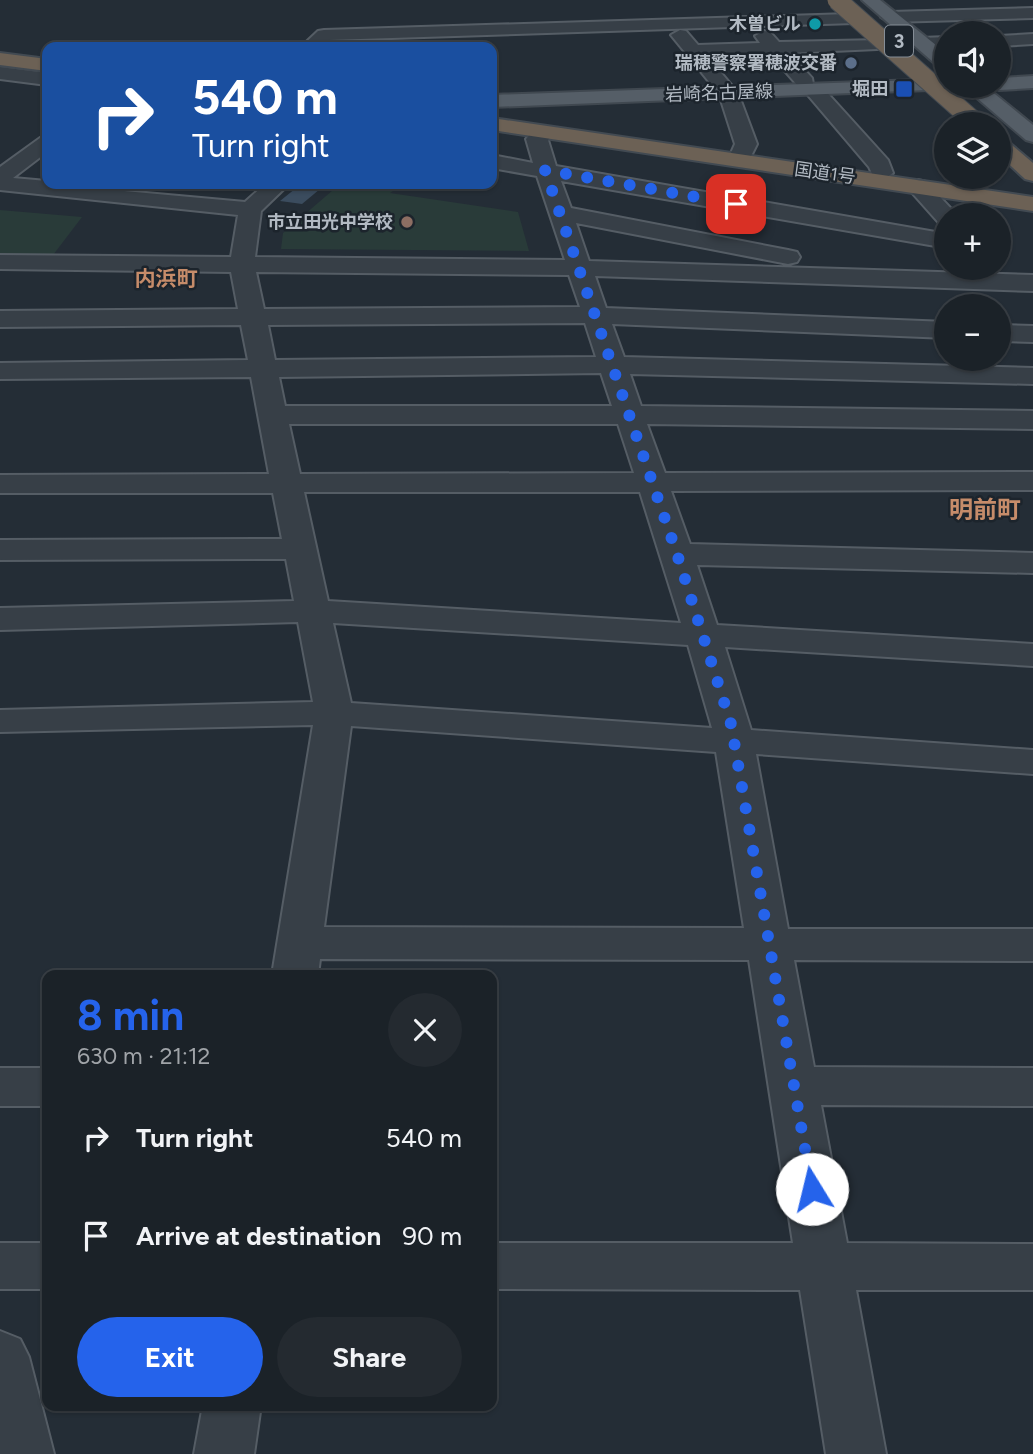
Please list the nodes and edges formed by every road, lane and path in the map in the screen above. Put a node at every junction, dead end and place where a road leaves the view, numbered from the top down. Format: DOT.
graph roads {
  1 [pos="827,0"];
  2 [pos="837,0"];
  3 [pos="870,0"];
  4 [pos="989,0"];
  5 [pos="739,7"];
  6 [pos="850,9"];
  7 [pos="492,10"];
  8 [pos="1006,13"];
  9 [pos="1033,13"];
  10 [pos="665,16"];
  11 [pos="890,17"];
  12 [pos="752,21"];
  13 [pos="498,29"];
  14 [pos="1033,32"];
  15 [pos="1033,40"];
  16 [pos="1011,41"];
  17 [pos="316,42"];
  18 [pos="934,42"];
  19 [pos="921,43"];
  20 [pos="877,44"];
  21 [pos="774,48"];
  22 [pos="693,51"];
  23 [pos="0,53"];
  24 [pos="934,54"];
  25 [pos="42,57"];
  26 [pos="0,60"];
  27 [pos="42,64"];
  28 [pos="0,65"];
  29 [pos="42,70"];
  30 [pos="934,72"];
  31 [pos="0,74"];
  32 [pos="1033,74"];
  33 [pos="1011,75"];
  34 [pos="42,78"];
  35 [pos="918,82"];
  36 [pos="934,82"];
  37 [pos="1033,82"];
  38 [pos="1011,83"];
  39 [pos="810,86"];
  40 [pos="724,89"];
  41 [pos="497,91"];
  42 [pos="966,98"];
  43 [pos="987,98"];
  44 [pos="497,101"];
  45 [pos="952,112"];
  46 [pos="963,112"];
  47 [pos="981,112"];
  48 [pos="497,118"];
  49 [pos="497,125"];
  50 [pos="543,132"];
  51 [pos="1033,136"];
  52 [pos="1011,138"];
  53 [pos="13,146"];
  54 [pos="42,146"];
  55 [pos="42,148"];
  56 [pos="742,153"];
  57 [pos="1011,155"];
  58 [pos="1033,157"];
  59 [pos="497,163"];
  60 [pos="1011,164"];
  61 [pos="545,170"];
  62 [pos="882,173"];
  63 [pos="1033,174"];
  64 [pos="0,177"];
  65 [pos="0,183"];
  66 [pos="1033,183"];
  67 [pos="42,187"];
  68 [pos="918,187"];
  69 [pos="58,189"];
  70 [pos="272,189"];
  71 [pos="1033,194"];
  72 [pos="934,204"];
  73 [pos="1033,204"];
  74 [pos="250,209"];
  75 [pos="560,213"];
  76 [pos="934,240"];
  77 [pos="0,262"];
  78 [pos="127,263"];
  79 [pos="243,265"];
  80 [pos="580,268"];
  81 [pos="874,279"];
  82 [pos="1012,279"];
  83 [pos="0,283"];
  84 [pos="1033,309"];
  85 [pos="596,315"];
  86 [pos="253,318"];
  87 [pos="0,319"];
  88 [pos="934,329"];
  89 [pos="1011,333"];
  90 [pos="1033,334"];
  91 [pos="613,365"];
  92 [pos="264,369"];
  93 [pos="0,371"];
  94 [pos="1033,376"];
  95 [pos="273,415"];
  96 [pos="630,415"];
  97 [pos="1033,420"];
  98 [pos="1033,481"];
  99 [pos="652,482"];
  100 [pos="287,483"];
  101 [pos="0,485"];
  102 [pos="300,549"];
  103 [pos="0,550"];
  104 [pos="677,554"];
  105 [pos="1033,563"];
  106 [pos="313,611"];
  107 [pos="0,619"];
  108 [pos="704,634"];
  109 [pos="1033,655"];
  110 [pos="334,713"];
  111 [pos="0,721"];
  112 [pos="735,741"];
  113 [pos="1033,762"];
  114 [pos="768,942"];
  115 [pos="1033,945"];
  116 [pos="298,959"];
  117 [pos="795,1086"];
  118 [pos="0,1087"];
  119 [pos="42,1087"];
  120 [pos="1033,1087"];
  121 [pos="0,1266"];
  122 [pos="42,1266"];
  123 [pos="497,1266"];
  124 [pos="825,1267"];
  125 [pos="1033,1267"];
  126 [pos="0,1357"];
  127 [pos="231,1411"];
  128 [pos="24,1454"];
  129 [pos="225,1454"];
  130 [pos="856,1454"];
  1 -- 6 [label="main road"];
  2 -- 46 [label="highway, 3, bridge"];
  3 -- 11 [label="main road"];
  4 -- 8 [label="street"];
  5 -- 12 [label="street"];
  6 -- 12 [label="street"];
  6 -- 20 [label="main road"];
  6 -- 30 [label="highway, 3"];
  7 -- 13 [label="street"];
  8 -- 9 [label="street"];
  8 -- 11 [label="street"];
  8 -- 14 [label="street"];
  10 -- 12 [label="street"];
  10 -- 13 [label="street"];
  10 -- 22 [label="street"];
  11 -- 19 [label="main road"];
  12 -- 21 [label="street"];
  13 -- 17 [label="street"];
  15 -- 16 [label="street"];
  18 -- 19 [label="street"];
  19 -- 24 [label="main road"];
  20 -- 21 [label="street"];
  20 -- 35 [label="main road"];
  21 -- 22 [label="street"];
  21 -- 39 [label="street"];
  22 -- 40 [label="street"];
  23 -- 25 [label="street"];
  26 -- 27 [label="highway"];
  28 -- 29 [label="highway"];
  31 -- 34 [label="street"];
  32 -- 33 [label="main road"];
  35 -- 36 [label="main road, 岩崎名古屋線"];
  35 -- 39 [label="main road, 岩崎名古屋線"];
  35 -- 45 [label="main road"];
  37 -- 38 [label="main road"];
  39 -- 40 [label="main road, 岩崎名古屋線"];
  39 -- 62 [label="street"];
  40 -- 41 [label="main road, 岩崎名古屋線"];
  40 -- 44 [label="main road, 岩崎名古屋線"];
  40 -- 56 [label="street"];
  42 -- 47 [label="highway, 3"];
  43 -- 51 [label="main road"];
  48 -- 56 [label="highway, 国道1号"];
  49 -- 50 [label="highway, 国道1号"];
  50 -- 61 [label="street"];
  50 -- 68 [label="highway, 国道1号"];
  52 -- 58 [label="highway, 3"];
  53 -- 54 [label="street"];
  55 -- 64 [label="street"];
  56 -- 62 [label="highway, 国道1号"];
  57 -- 63 [label="highway"];
  59 -- 61 [label="street"];
  60 -- 66 [label="main road"];
  61 -- 75 [label="street"];
  61 -- 76 [label="street"];
  62 -- 71 [label="highway, 国道1号"];
  65 -- 67 [label="street"];
  68 -- 72 [label="street"];
  68 -- 73 [label="highway, 国道1号"];
  69 -- 74 [label="street"];
  70 -- 74 [label="street"];
  74 -- 79 [label="street"];
  75 -- 80 [label="street"];
  75 -- 81 [label="street"];
  77 -- 78 [label="street"];
  78 -- 79 [label="street"];
  78 -- 83 [label="street"];
  79 -- 80 [label="street"];
  79 -- 86 [label="street"];
  80 -- 81 [label="street"];
  80 -- 85 [label="street"];
  81 -- 82 [label="street"];
  82 -- 84 [label="street"];
  85 -- 86 [label="street"];
  85 -- 88 [label="street"];
  85 -- 91 [label="street"];
  86 -- 87 [label="street"];
  86 -- 92 [label="street"];
  89 -- 90 [label="street"];
  91 -- 92 [label="street"];
  91 -- 94 [label="street"];
  91 -- 96 [label="street"];
  92 -- 93 [label="street"];
  92 -- 95 [label="street"];
  95 -- 96 [label="street"];
  95 -- 100 [label="street"];
  96 -- 97 [label="street"];
  96 -- 99 [label="street"];
  98 -- 99 [label="street"];
  99 -- 100 [label="street"];
  99 -- 104 [label="street"];
  100 -- 101 [label="street"];
  100 -- 102 [label="street"];
  102 -- 103 [label="street"];
  102 -- 106 [label="street"];
  104 -- 105 [label="street"];
  104 -- 108 [label="street"];
  106 -- 107 [label="street"];
  106 -- 108 [label="street"];
  106 -- 110 [label="street"];
  108 -- 109 [label="street"];
  108 -- 112 [label="street"];
  110 -- 111 [label="street"];
  110 -- 112 [label="street"];
  110 -- 116 [label="street"];
  112 -- 113 [label="street"];
  112 -- 114 [label="street"];
  114 -- 115 [label="street"];
  114 -- 116 [label="street"];
  114 -- 117 [label="street"];
  117 -- 120 [label="street"];
  117 -- 124 [label="street"];
  118 -- 119 [label="street"];
  121 -- 122 [label="street"];
  123 -- 124 [label="street"];
  124 -- 125 [label="street"];
  124 -- 130 [label="street"];
  126 -- 128 [label="street"];
  127 -- 129 [label="street"];
}
